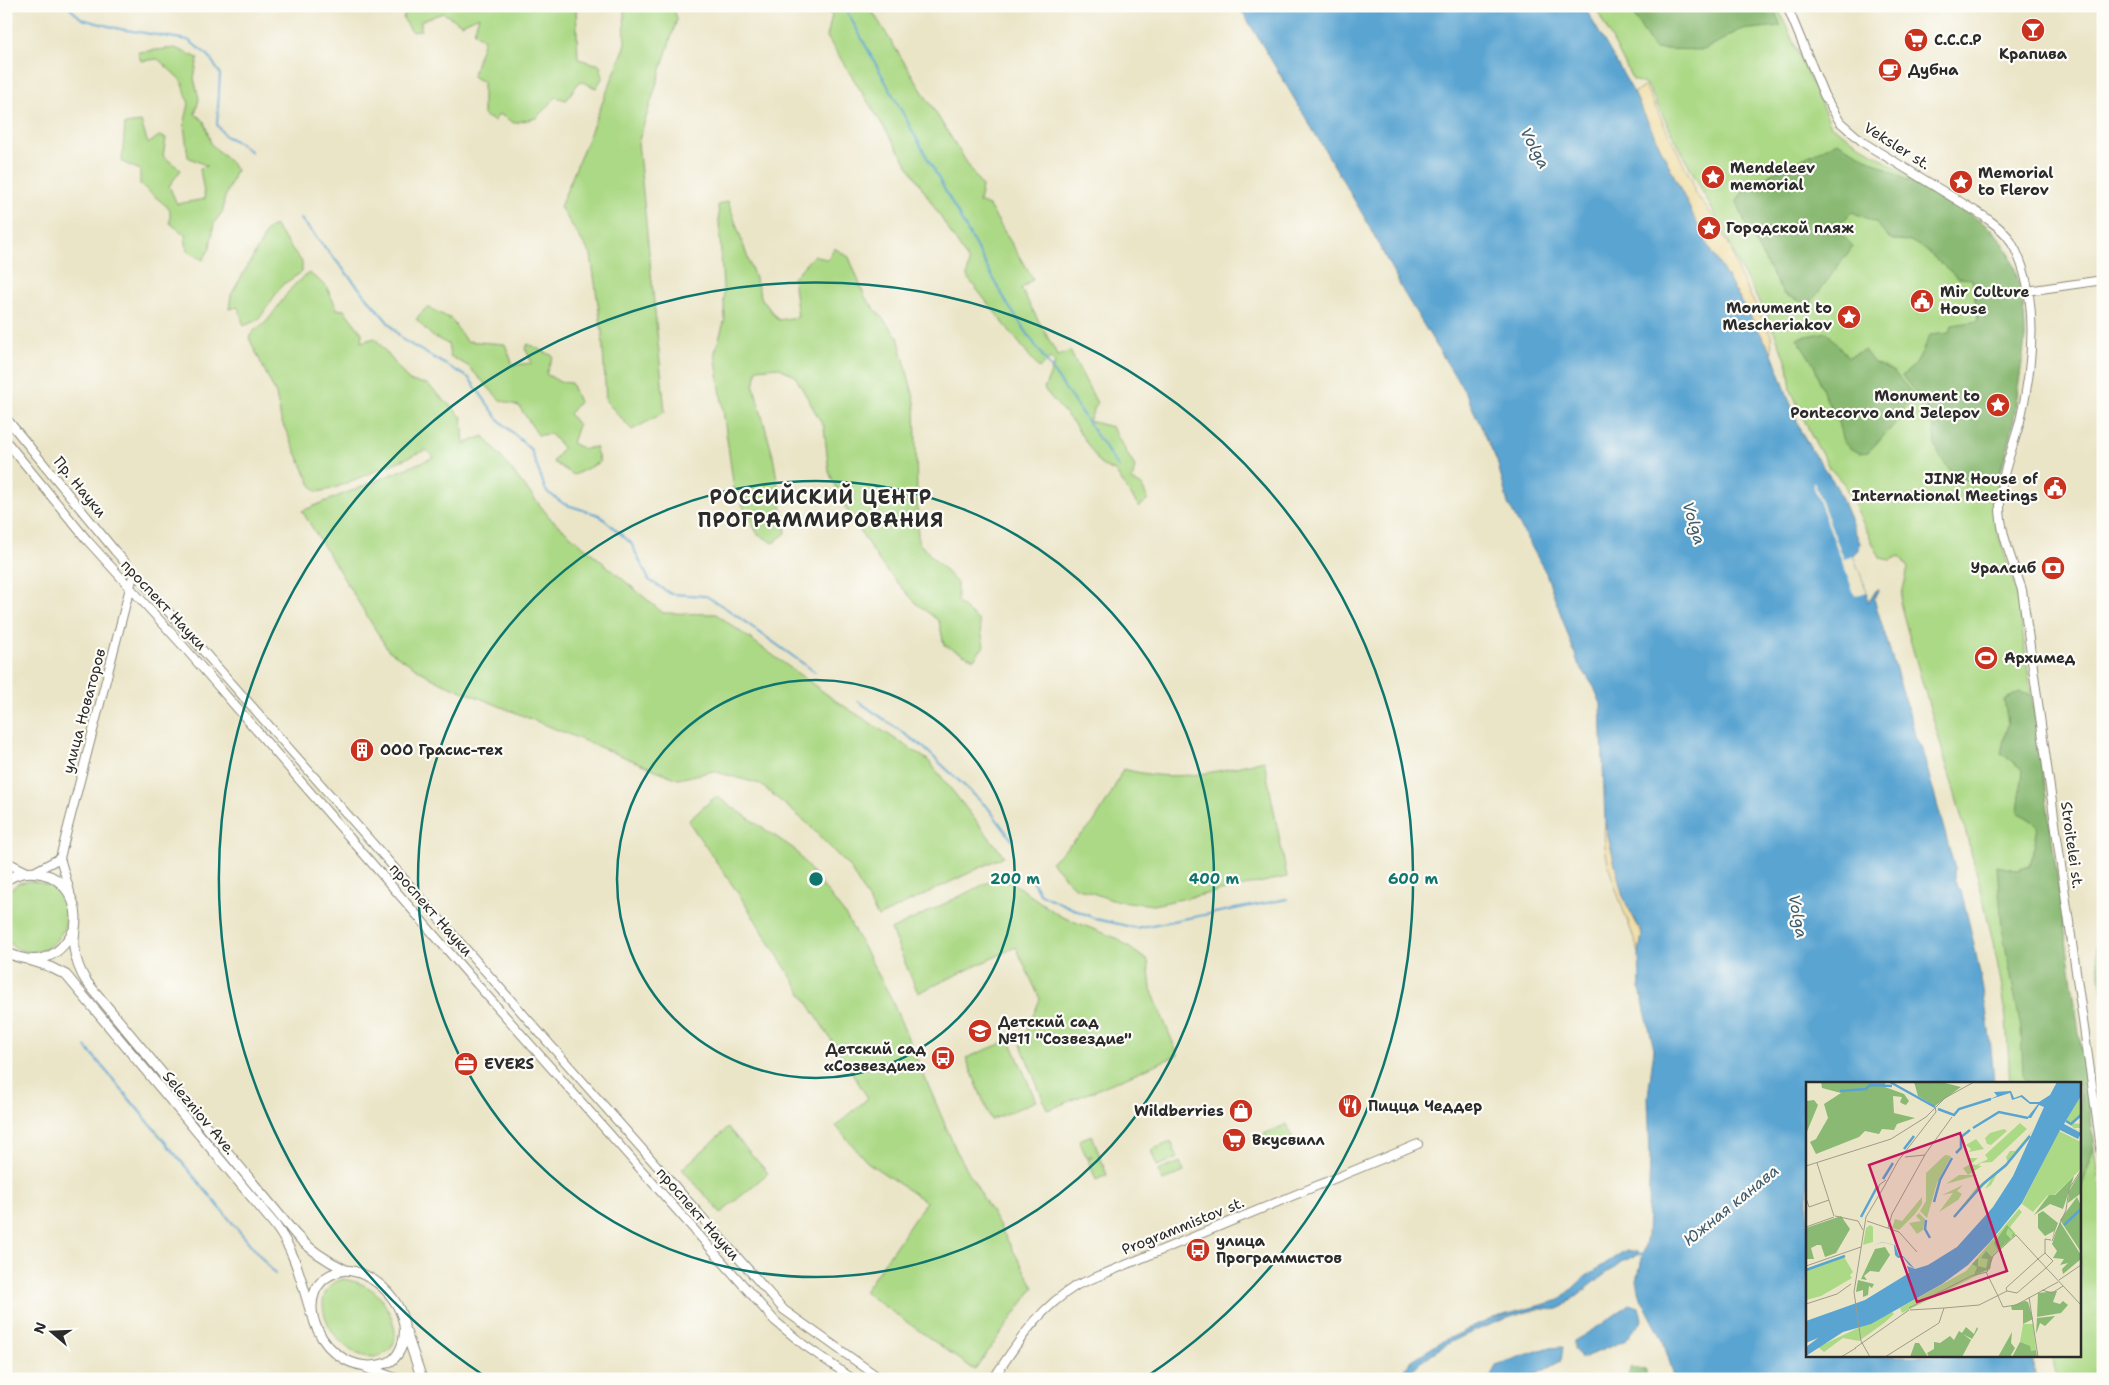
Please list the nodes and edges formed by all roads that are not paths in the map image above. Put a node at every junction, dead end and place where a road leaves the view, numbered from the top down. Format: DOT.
graph roads {
  1 [pos="1787,6"];
  2 [pos="2103,280"];
  3 [pos="2027,291"];
  4 [pos="6,418"];
  5 [pos="2018,429"];
  6 [pos="6,440"];
  7 [pos="134,572"];
  8 [pos="130,589"];
  9 [pos="60,858"];
  10 [pos="6,862"];
  11 [pos="30,872"];
  12 [pos="6,880"];
  13 [pos="72,899"];
  14 [pos="76,916"];
  15 [pos="6,952"];
  16 [pos="29,960"];
  17 [pos="1418,1144"];
  18 [pos="2103,1162"];
  19 [pos="346,1270"];
  20 [pos="311,1313"];
  21 [pos="405,1329"];
  22 [pos="362,1367"];
  23 [pos="397,1379"];
  24 [pos="422,1379"];
  25 [pos="853,1379"];
  26 [pos="881,1379"];
  27 [pos="993,1379"];
  1 -- 3 [label="street, Veksler st."];
  2 -- 3 [label="street"];
  3 -- 5 [label="street, Veksler st."];
  4 -- 7 [label="street, Пр. Науки"];
  5 -- 18 [label="street, Stroitelei st."];
  6 -- 8 [label="street, проспект Науки"];
  7 -- 8 [label="street, улица Новаторов"];
  7 -- 26 [label="street, проспект Науки"];
  8 -- 9 [label="street, улица Новаторов"];
  8 -- 25 [label="street, проспект Науки"];
  9 -- 11 [label="street"];
  9 -- 13 [label="street"];
  10 -- 11 [label="main road, Selezniov Ave."];
  11 -- 12 [label="main road"];
  11 -- 13 [label="main road, Selezniov Ave."];
  13 -- 14 [label="main road, Selezniov Ave."];
  14 -- 16 [label="main road"];
  14 -- 19 [label="main road, Selezniov Ave."];
  15 -- 16 [label="main road, Selezniov Ave."];
  16 -- 20 [label="main road, Selezniov Ave."];
  17 -- 27 [label="street, Programmistov st."];
  19 -- 20 [label="main road"];
  19 -- 21 [label="main road"];
  20 -- 22 [label="main road"];
  21 -- 22 [label="main road"];
  21 -- 24 [label="main road"];
  22 -- 23 [label="main road"];
}
